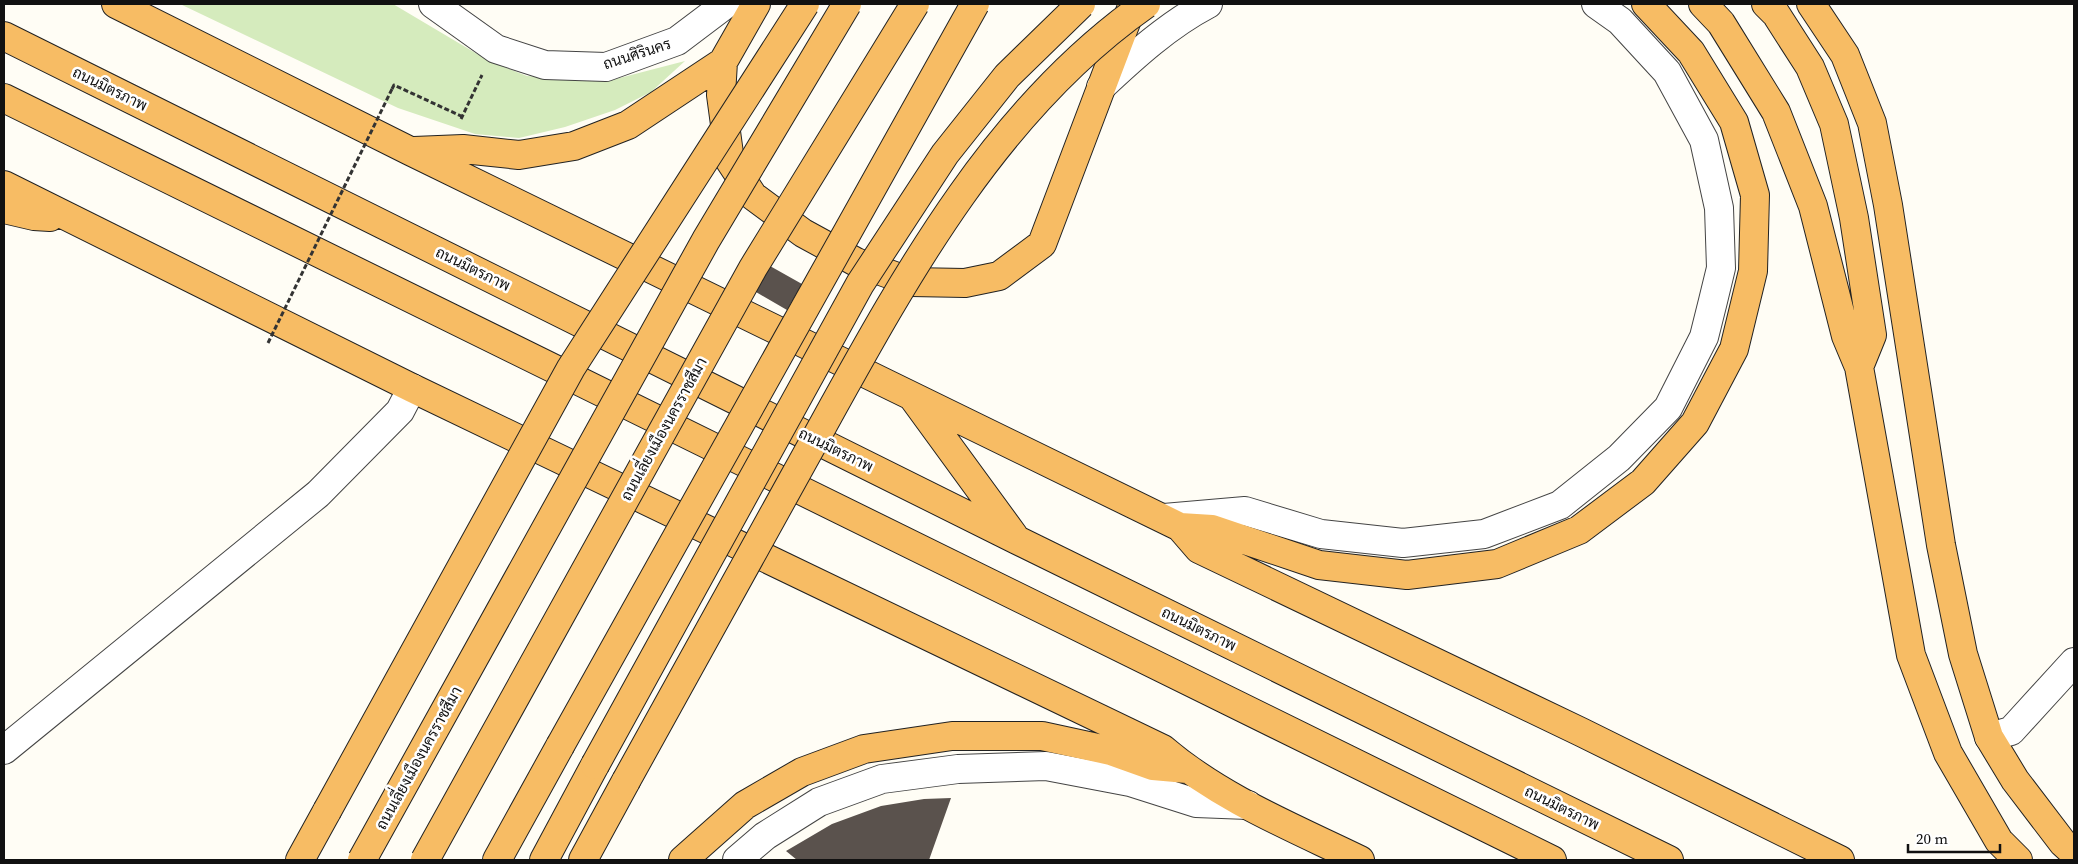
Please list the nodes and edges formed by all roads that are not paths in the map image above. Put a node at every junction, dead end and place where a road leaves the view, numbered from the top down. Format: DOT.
graph roads {
  1 [pos="116,4"];
  2 [pos="432,4"];
  3 [pos="726,4"];
  4 [pos="756,4"];
  5 [pos="805,4"];
  6 [pos="847,4"];
  7 [pos="914,4"];
  8 [pos="975,4"];
  9 [pos="1081,4"];
  10 [pos="1133,4"];
  11 [pos="1146,4"];
  12 [pos="1208,4"];
  13 [pos="1596,4"];
  14 [pos="1646,4"];
  15 [pos="1703,4"];
  16 [pos="1766,4"];
  17 [pos="1811,4"];
  18 [pos="4,36"];
  19 [pos="723,62"];
  20 [pos="1101,87"];
  21 [pos="4,98"];
  22 [pos="410,151"];
  23 [pos="4,185"];
  24 [pos="4,209"];
  25 [pos="69,218"];
  26 [pos="1859,366"];
  27 [pos="412,388"];
  28 [pos="912,396"];
  29 [pos="1170,523"];
  30 [pos="1017,540"];
  31 [pos="2074,662"];
  32 [pos="1989,737"];
  33 [pos="4,750"];
  34 [pos="1187,769"];
  35 [pos="1248,805"];
  36 [pos="2074,853"];
  37 [pos="300,860"];
  38 [pos="362,860"];
  39 [pos="425,860"];
  40 [pos="497,860"];
  41 [pos="544,860"];
  42 [pos="583,860"];
  43 [pos="683,860"];
  44 [pos="737,860"];
  45 [pos="1360,860"];
  46 [pos="1552,860"];
  47 [pos="1669,860"];
  48 [pos="1840,860"];
  49 [pos="2018,860"];
  1 -- 22 [label="highway"];
  2 -- 3 [label="street, ถนนศิรินคร"];
  4 -- 19 [label="highway"];
  5 -- 37 [label="highway, bridge"];
  6 -- 38 [label="highway, ถนนเลี่ยงเมืองนครราชสีมา, bridge"];
  7 -- 39 [label="highway, ถนนเลี่ยงเมืองนครราชสีมา, bridge"];
  8 -- 40 [label="highway, bridge"];
  9 -- 41 [label="highway, bridge"];
  10 -- 20 [label="highway"];
  11 -- 42 [label="highway, bridge"];
  12 -- 20 [label="street"];
  13 -- 29 [label="street"];
  14 -- 29 [label="highway"];
  15 -- 26 [label="highway"];
  16 -- 26 [label="highway"];
  17 -- 32 [label="highway"];
  18 -- 30 [label="highway, ถนนมิตรภาพ"];
  19 -- 20 [label="highway"];
  19 -- 22 [label="highway"];
  21 -- 46 [label="highway"];
  22 -- 28 [label="highway"];
  23 -- 25 [label="highway"];
  24 -- 25 [label="highway"];
  25 -- 27 [label="highway"];
  26 -- 49 [label="highway"];
  27 -- 33 [label="street"];
  27 -- 34 [label="highway"];
  28 -- 29 [label="highway"];
  28 -- 30 [label="highway"];
  29 -- 48 [label="highway"];
  30 -- 47 [label="highway, ถนนมิตรภาพ"];
  31 -- 32 [label="street"];
  32 -- 36 [label="highway"];
  34 -- 35 [label="highway"];
  34 -- 43 [label="highway"];
  35 -- 44 [label="street"];
  35 -- 45 [label="highway"];
}
